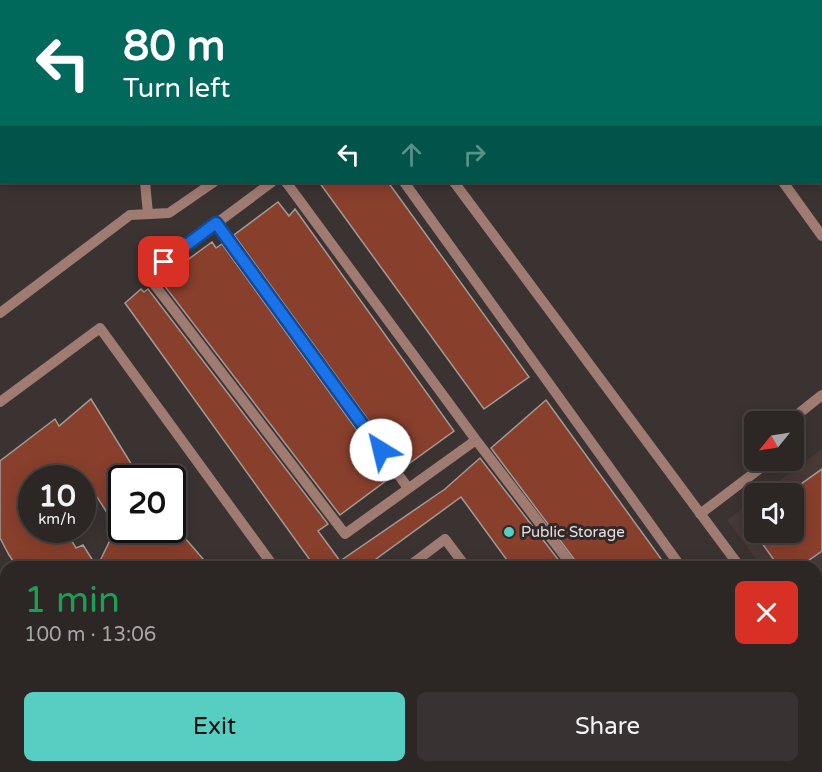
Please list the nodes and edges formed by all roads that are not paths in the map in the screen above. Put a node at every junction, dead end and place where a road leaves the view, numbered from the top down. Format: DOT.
graph roads {
  1 [pos="145,183"];
  2 [pos="213,183"];
  3 [pos="271,183"];
  4 [pos="287,183"];
  5 [pos="405,183"];
  6 [pos="455,183"];
  7 [pos="784,183"];
  8 [pos="148,214"];
  9 [pos="216,223"];
  10 [pos="822,236"];
  11 [pos="0,313"];
  12 [pos="822,395"];
  13 [pos="0,402"];
  14 [pos="802,411"];
  15 [pos="476,440"];
  16 [pos="757,471"];
  17 [pos="408,488"];
  18 [pos="700,514"];
  19 [pos="270,561"];
  20 [pos="416,561"];
  21 [pos="462,561"];
  22 [pos="568,561"];
  23 [pos="677,561"];
  24 [pos="735,561"];
  1 -- 8 [label="lane"];
  2 -- 8 [label="lane"];
  3 -- 9 [label="lane"];
  4 -- 15 [label="lane"];
  5 -- 23 [label="lane"];
  6 -- 18 [label="lane"];
  7 -- 10 [label="lane"];
  8 -- 11 [label="lane"];
  9 -- 17 [label="lane"];
  9 -- 17 [label="lane"];
  12 -- 14 [label="lane"];
  13 -- 19 [label="lane"];
  15 -- 17 [label="lane"];
  15 -- 22 [label="lane"];
  16 -- 18 [label="lane"];
  18 -- 24 [label="lane"];
  20 -- 21 [label="lane"];
}
